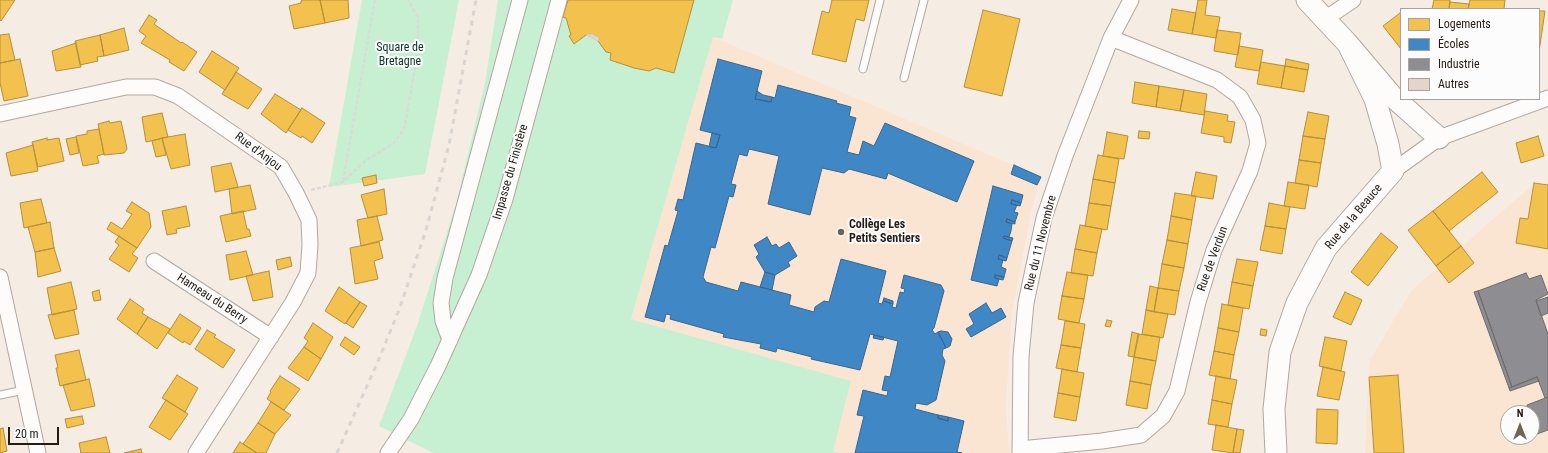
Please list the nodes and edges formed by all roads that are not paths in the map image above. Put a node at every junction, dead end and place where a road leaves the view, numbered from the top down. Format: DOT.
graph roads {
  1 [pos="520,0"];
  2 [pos="559,0"];
  3 [pos="880,0"];
  4 [pos="924,0"];
  5 [pos="1131,0"];
  6 [pos="1307,0"];
  7 [pos="1353,0"];
  8 [pos="1325,19"];
  9 [pos="1111,38"];
  10 [pos="1348,44"];
  11 [pos="863,69"];
  12 [pos="904,78"];
  13 [pos="1548,98"];
  14 [pos="0,114"];
  15 [pos="1439,138"];
  16 [pos="1393,171"];
  17 [pos="154,261"];
  18 [pos="0,277"];
  19 [pos="270,337"];
  20 [pos="450,340"];
  21 [pos="24,390"];
  22 [pos="0,395"];
  23 [pos="1020,451"];
  24 [pos="38,453"];
  25 [pos="196,453"];
  26 [pos="388,453"];
  27 [pos="1276,453"];
  1 -- 20 [label="street"];
  2 -- 20 [label="street, Impasse du Finistère"];
  3 -- 11 [label="lane"];
  4 -- 12 [label="lane"];
  5 -- 9 [label="street, Rue du 11 Novembre"];
  6 -- 8 [label="street"];
  7 -- 8 [label="street"];
  8 -- 10 [label="street"];
  9 -- 23 [label="street, Rue du 11 Novembre"];
  9 -- 23 [label="street, Rue de Verdun"];
  10 -- 15 [label="street"];
  10 -- 16 [label="street"];
  13 -- 15 [label="street, Rue de la Beauce"];
  14 -- 19 [label="street, Rue d'Anjou"];
  15 -- 16 [label="street, Rue de la Beauce"];
  16 -- 27 [label="street, Rue de la Beauce"];
  17 -- 19 [label="street, Hameau du Berry"];
  18 -- 21 [label="street"];
  19 -- 25 [label="street, Rue d'Anjou"];
  20 -- 26 [label="street, Impasse du Finistère"];
  21 -- 22 [label="lane"];
  21 -- 24 [label="street"];
}
